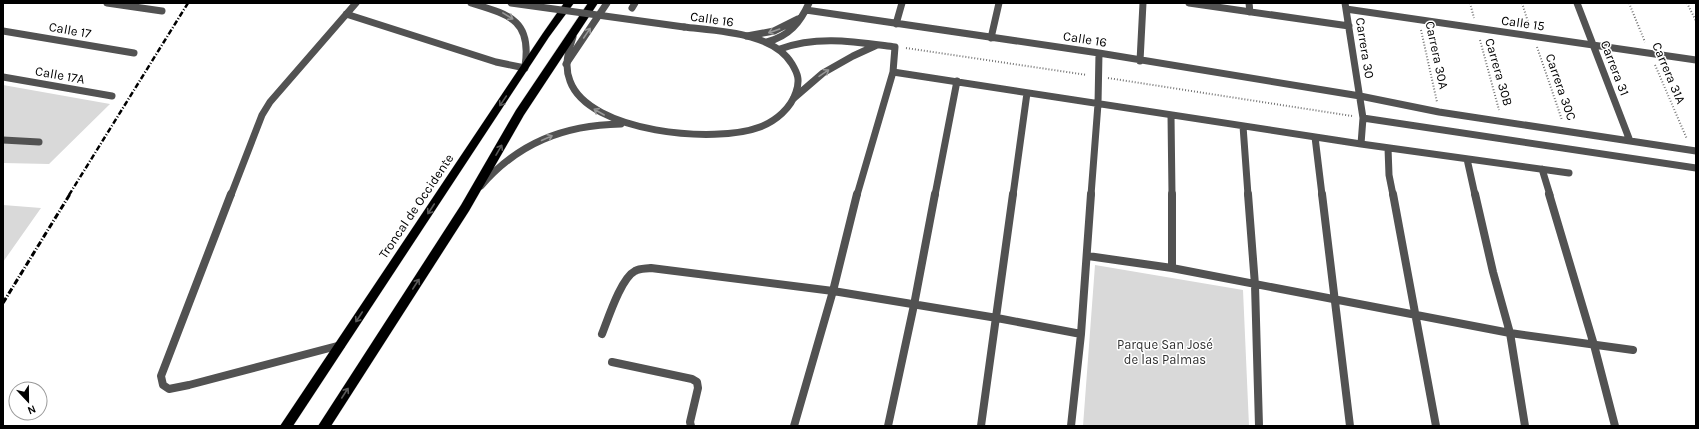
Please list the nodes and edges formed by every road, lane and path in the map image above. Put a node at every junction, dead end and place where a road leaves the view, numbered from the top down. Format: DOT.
graph roads {
  1 [pos="107,3"];
  2 [pos="356,3"];
  3 [pos="471,3"];
  4 [pos="511,3"];
  5 [pos="569,3"];
  6 [pos="593,3"];
  7 [pos="607,3"];
  8 [pos="809,3"];
  9 [pos="902,3"];
  10 [pos="999,3"];
  11 [pos="1143,3"];
  12 [pos="1189,3"];
  13 [pos="1249,3"];
  14 [pos="1470,3"];
  15 [pos="1522,3"];
  16 [pos="1577,3"];
  17 [pos="1629,3"];
  18 [pos="1687,3"];
  19 [pos="1346,6"];
  20 [pos="806,10"];
  21 [pos="162,11"];
  22 [pos="1250,12"];
  23 [pos="346,14"];
  24 [pos="800,18"];
  25 [pos="1419,20"];
  26 [pos="1696,21"];
  27 [pos="896,24"];
  28 [pos="1349,26"];
  29 [pos="1476,28"];
  30 [pos="575,30"];
  31 [pos="3,31"];
  32 [pos="746,36"];
  33 [pos="1533,36"];
  34 [pos="991,38"];
  35 [pos="767,42"];
  36 [pos="877,45"];
  37 [pos="1593,45"];
  38 [pos="895,47"];
  39 [pos="780,49"];
  40 [pos="134,53"];
  41 [pos="1099,53"];
  42 [pos="1650,53"];
  43 [pos="1696,60"];
  44 [pos="1140,61"];
  45 [pos="566,64"];
  46 [pos="525,68"];
  47 [pos="893,72"];
  48 [pos="1099,76"];
  49 [pos="3,77"];
  50 [pos="957,81"];
  51 [pos="1027,92"];
  52 [pos="112,96"];
  53 [pos="1360,96"];
  54 [pos="794,98"];
  55 [pos="1098,104"];
  56 [pos="1439,112"];
  57 [pos="1170,115"];
  58 [pos="1363,118"];
  59 [pos="1503,122"];
  60 [pos="636,124"];
  61 [pos="1243,126"];
  62 [pos="1566,132"];
  63 [pos="1315,137"];
  64 [pos="3,140"];
  65 [pos="1630,141"];
  66 [pos="39,142"];
  67 [pos="1361,144"];
  68 [pos="1388,148"];
  69 [pos="1694,151"];
  70 [pos="1466,159"];
  71 [pos="1696,168"];
  72 [pos="1542,169"];
  73 [pos="1569,173"];
  74 [pos="465,208"];
  75 [pos="1088,256"];
  76 [pos="1172,268"];
  77 [pos="1255,285"];
  78 [pos="833,291"];
  79 [pos="1336,300"];
  80 [pos="914,305"];
  81 [pos="1415,316"];
  82 [pos="997,318"];
  83 [pos="1510,333"];
  84 [pos="602,334"];
  85 [pos="1081,334"];
  86 [pos="341,345"];
  87 [pos="1594,345"];
  88 [pos="1633,350"];
  89 [pos="612,362"];
  90 [pos="286,426"];
  91 [pos="324,426"];
  92 [pos="691,426"];
  93 [pos="794,426"];
  94 [pos="888,426"];
  95 [pos="981,426"];
  96 [pos="1071,426"];
  97 [pos="1259,426"];
  98 [pos="1350,426"];
  99 [pos="1436,426"];
  100 [pos="1525,426"];
  101 [pos="1615,426"];
  1 -- 21 [label="street"];
  2 -- 23 [label="street"];
  3 -- 46 [label="street, one-way"];
  4 -- 32 [label="street, Calle 16, bridge"];
  5 -- 46 [label="highway, Troncal de Occidente"];
  6 -- 30 [label="highway"];
  45 -- 7 [label="street, one-way"];
  8 -- 20 [label="street"];
  9 -- 27 [label="street"];
  10 -- 34 [label="street"];
  11 -- 44 [label="street"];
  12 -- 22 [label="street"];
  13 -- 22 [label="street"];
  14 -- 29 [label="path, Carrera 30B"];
  15 -- 33 [label="path, Carrera 30C"];
  16 -- 37 [label="street, Carrera 31"];
  17 -- 42 [label="path, Carrera 31A"];
  18 -- 26 [label="path"];
  19 -- 25 [label="street, Calle 15"];
  19 -- 28 [label="street, Carrera 30"];
  20 -- 24 [label="street"];
  20 -- 27 [label="street, Calle 16"];
  22 -- 28 [label="street"];
  23 -- 46 [label="street"];
  23 -- 86 [label="street"];
  24 -- 32 [label="street, one-way"];
  24 -- 35 [label="street"];
  25 -- 29 [label="street, Calle 15"];
  25 -- 56 [label="path, Carrera 30A"];
  27 -- 34 [label="street, Calle 16"];
  28 -- 53 [label="street, Carrera 30"];
  29 -- 33 [label="street, Calle 15"];
  29 -- 59 [label="path, Carrera 30B"];
  30 -- 45 [label="street"];
  74 -- 30 [label="highway, one-way"];
  31 -- 40 [label="street, Calle 17"];
  32 -- 35 [label="street, Calle 16"];
  33 -- 37 [label="street, Calle 15"];
  33 -- 62 [label="path, Carrera 30C"];
  34 -- 41 [label="street, Calle 16"];
  35 -- 39 [label="street, Calle 16"];
  36 -- 38 [label="street"];
  36 -- 39 [label="street"];
  54 -- 36 [label="street, one-way"];
  37 -- 42 [label="street, Calle 15"];
  37 -- 65 [label="street, Carrera 31"];
  38 -- 47 [label="street"];
  38 -- 48 [label="path"];
  39 -- 54 [label="street"];
  41 -- 44 [label="street, Calle 16"];
  41 -- 48 [label="street"];
  42 -- 43 [label="street, Calle 15"];
  42 -- 69 [label="path, Carrera 31A"];
  44 -- 53 [label="street, Calle 16"];
  60 -- 45 [label="street, one-way"];
  46 -- 86 [label="highway, Troncal de Occidente, one-way"];
  47 -- 50 [label="street"];
  47 -- 78 [label="street"];
  48 -- 55 [label="street"];
  48 -- 58 [label="path"];
  49 -- 52 [label="street, Calle 17A"];
  50 -- 51 [label="street"];
  50 -- 80 [label="street"];
  51 -- 55 [label="street"];
  51 -- 82 [label="street"];
  53 -- 56 [label="street, Calle 16"];
  53 -- 58 [label="street, Carrera 30"];
  54 -- 60 [label="street"];
  55 -- 57 [label="street"];
  55 -- 75 [label="street"];
  56 -- 59 [label="street, Calle 16"];
  57 -- 61 [label="street"];
  57 -- 76 [label="street"];
  58 -- 67 [label="street, Carrera 30"];
  58 -- 71 [label="street"];
  59 -- 62 [label="street, Calle 16"];
  74 -- 60 [label="street, one-way"];
  61 -- 63 [label="street"];
  61 -- 77 [label="street"];
  62 -- 65 [label="street, Calle 16"];
  63 -- 67 [label="street"];
  63 -- 79 [label="street"];
  64 -- 66 [label="street"];
  65 -- 69 [label="street, Calle 16"];
  67 -- 68 [label="street"];
  68 -- 70 [label="street"];
  68 -- 81 [label="street"];
  70 -- 72 [label="street"];
  70 -- 83 [label="street"];
  72 -- 73 [label="street"];
  72 -- 87 [label="street"];
  91 -- 74 [label="highway, one-way"];
  75 -- 76 [label="street"];
  75 -- 85 [label="street"];
  76 -- 77 [label="street"];
  77 -- 79 [label="street"];
  77 -- 97 [label="street"];
  78 -- 80 [label="street"];
  78 -- 84 [label="street"];
  78 -- 93 [label="street"];
  79 -- 81 [label="street"];
  79 -- 98 [label="street"];
  80 -- 82 [label="street"];
  80 -- 94 [label="street"];
  81 -- 83 [label="street"];
  81 -- 99 [label="street"];
  82 -- 85 [label="street"];
  82 -- 95 [label="street"];
  83 -- 87 [label="street"];
  83 -- 100 [label="street"];
  85 -- 96 [label="street"];
  86 -- 90 [label="highway, Troncal de Occidente"];
  87 -- 88 [label="street"];
  87 -- 101 [label="street"];
  89 -- 92 [label="street"];
}
